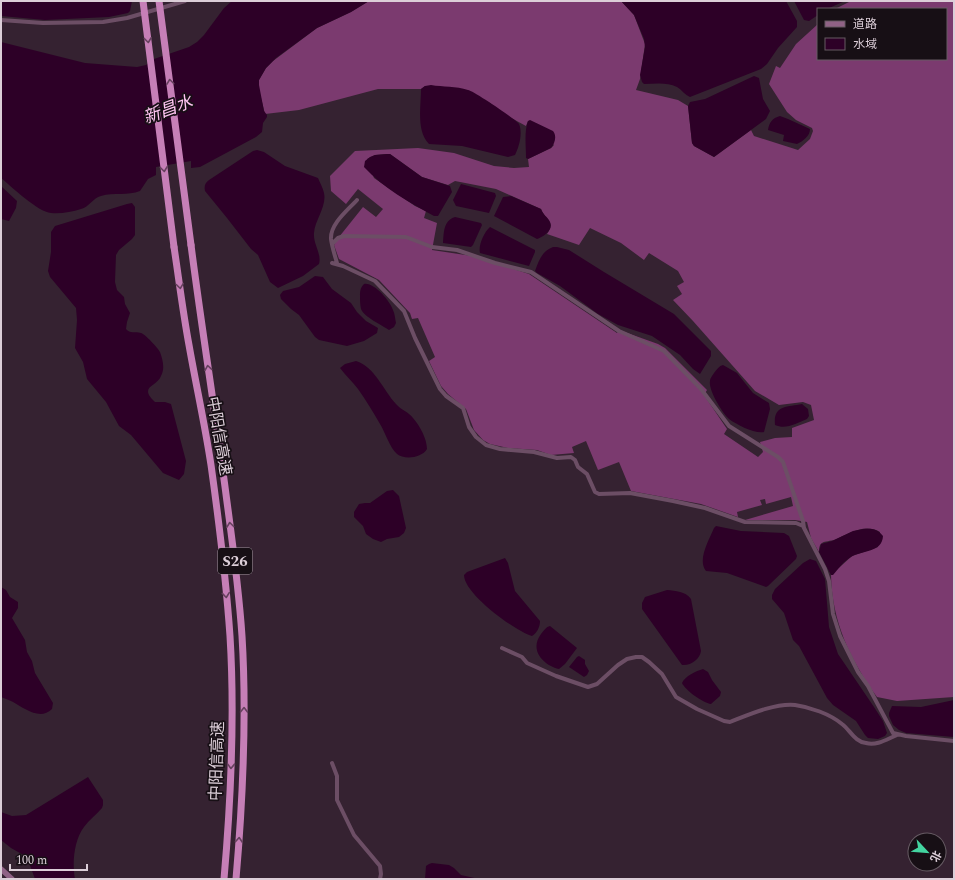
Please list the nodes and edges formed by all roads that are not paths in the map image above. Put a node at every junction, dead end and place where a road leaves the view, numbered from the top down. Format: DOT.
graph roads {
  1 [pos="143,1"];
  2 [pos="160,1"];
  3 [pos="185,1"];
  4 [pos="1,20"];
  5 [pos="357,200"];
  6 [pos="332,244"];
  7 [pos="332,263"];
  8 [pos="337,264"];
  9 [pos="804,528"];
  10 [pos="502,648"];
  11 [pos="897,735"];
  12 [pos="954,741"];
  13 [pos="332,763"];
  14 [pos="1,869"];
  15 [pos="12,879"];
  16 [pos="224,879"];
  17 [pos="236,879"];
  18 [pos="380,879"];
  1 -- 16 [label="highway, 中阳信高速 / S26, one-way, bridge"];
  17 -- 2 [label="highway, 中阳信高速 / S26, one-way, bridge"];
  3 -- 4 [label="street"];
  5 -- 6 [label="street"];
  6 -- 8 [label="street"];
  6 -- 9 [label="street"];
  7 -- 8 [label="street"];
  8 -- 9 [label="street"];
  9 -- 11 [label="street"];
  10 -- 11 [label="street"];
  11 -- 12 [label="street"];
  13 -- 18 [label="street"];
  14 -- 15 [label="street"];
}
